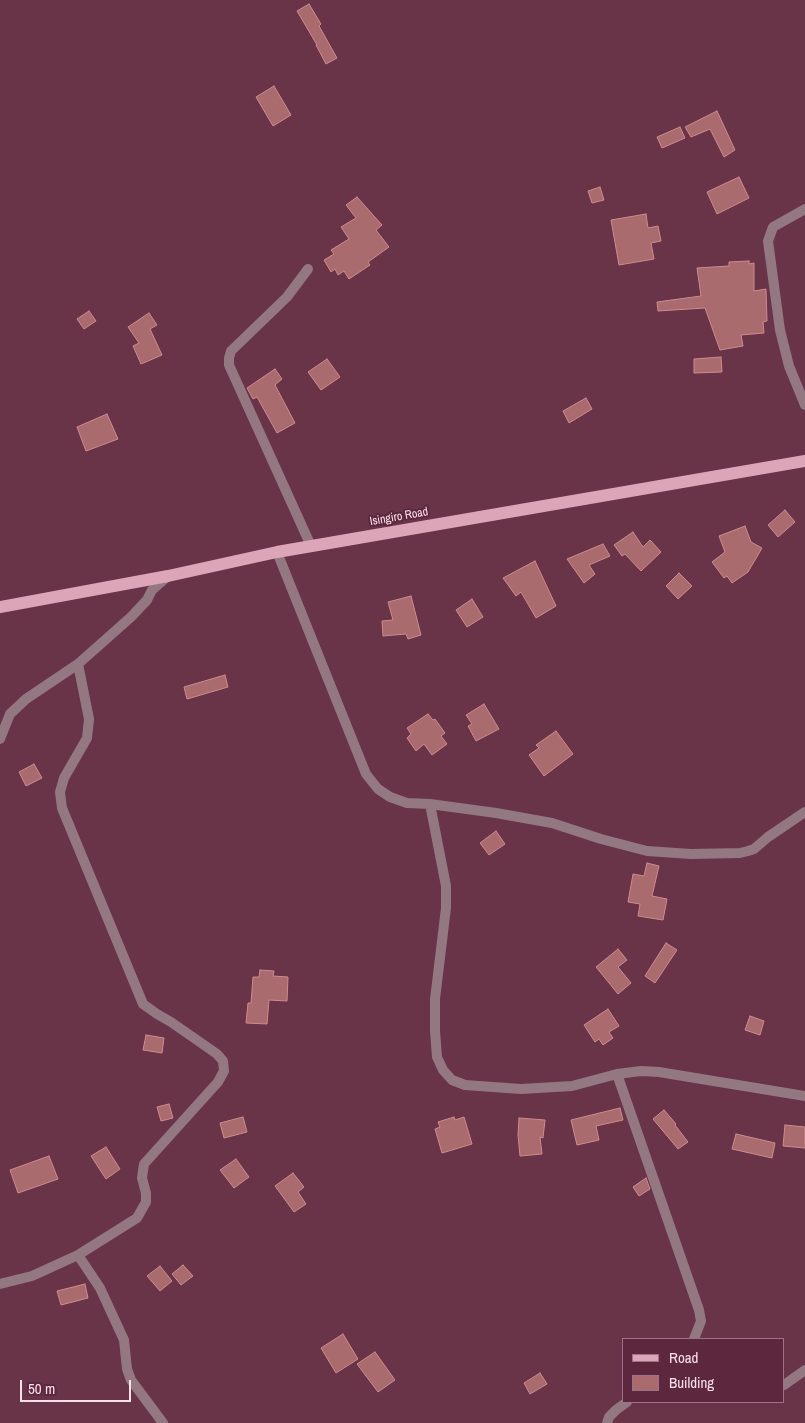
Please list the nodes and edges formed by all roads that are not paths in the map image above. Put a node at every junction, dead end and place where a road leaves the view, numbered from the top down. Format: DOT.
graph roads {
  1 [pos="805,209"];
  2 [pos="308,269"];
  3 [pos="805,405"];
  4 [pos="805,461"];
  5 [pos="311,546"];
  6 [pos="277,552"];
  7 [pos="168,576"];
  8 [pos="0,607"];
  9 [pos="78,664"];
  10 [pos="0,739"];
  11 [pos="430,804"];
  12 [pos="805,812"];
  13 [pos="617,1074"];
  14 [pos="805,1096"];
  15 [pos="78,1255"];
  16 [pos="0,1284"];
  17 [pos="695,1338"];
  18 [pos="805,1370"];
  19 [pos="785,1384"];
  20 [pos="626,1403"];
  21 [pos="164,1423"];
  22 [pos="608,1423"];
  1 -- 3 [label="street"];
  2 -- 5 [label="street"];
  4 -- 5 [label="main road, Isingiro Road"];
  5 -- 6 [label="main road, Isingiro Road"];
  6 -- 7 [label="main road, Isingiro Road"];
  6 -- 11 [label="street"];
  7 -- 8 [label="main road, Isingiro Road"];
  7 -- 9 [label="street"];
  9 -- 10 [label="street"];
  9 -- 15 [label="street"];
  11 -- 12 [label="street"];
  11 -- 13 [label="street"];
  13 -- 14 [label="street"];
  13 -- 17 [label="street"];
  15 -- 16 [label="street"];
  15 -- 21 [label="street"];
  18 -- 19 [label="street"];
  20 -- 22 [label="street"];
}
